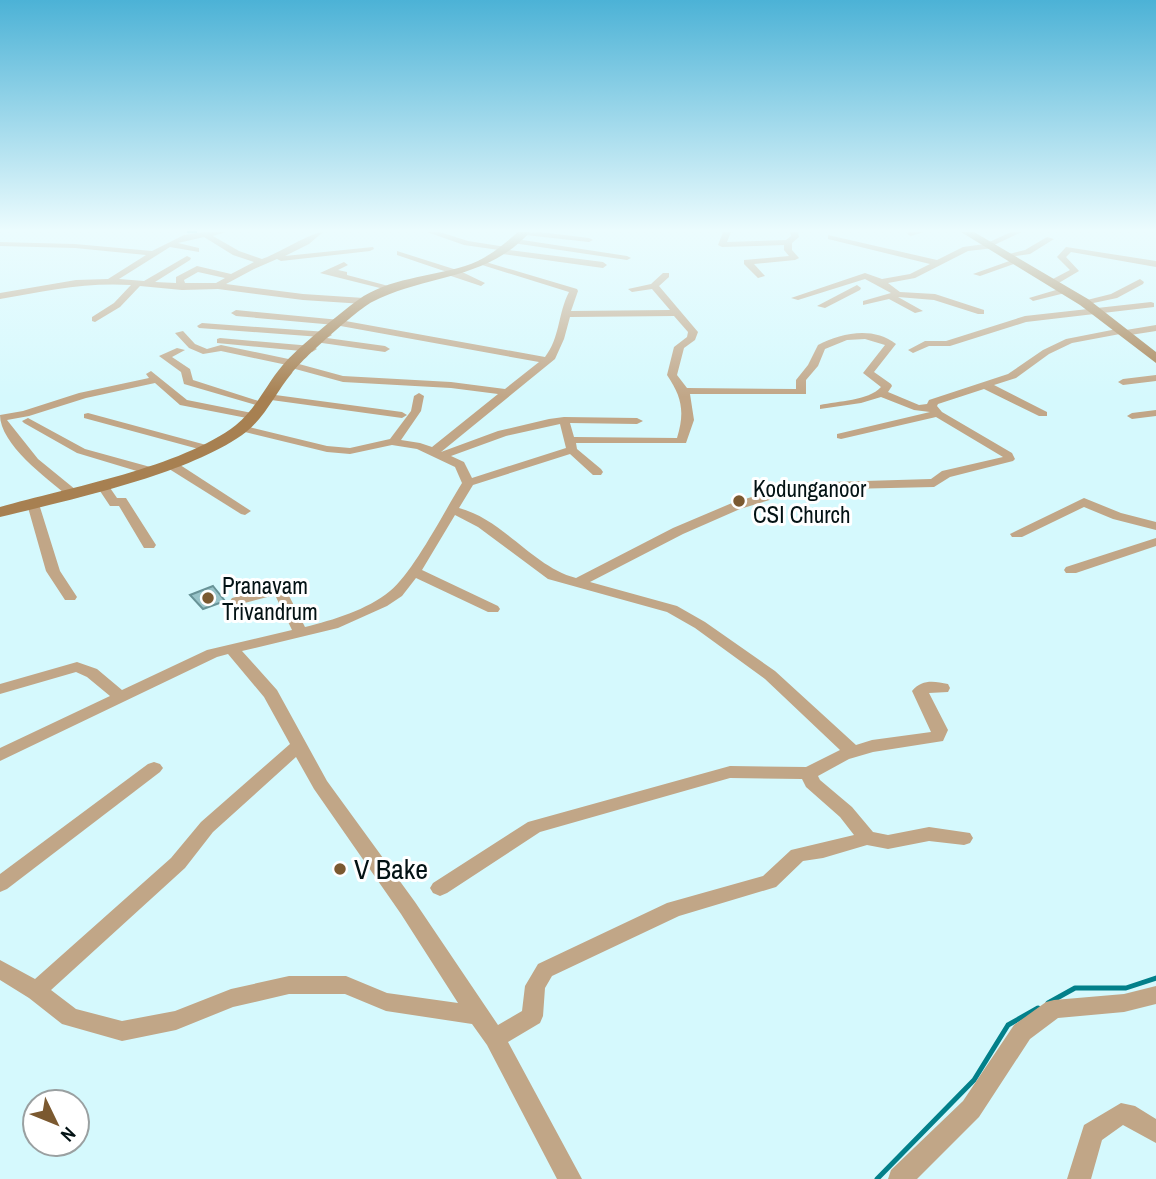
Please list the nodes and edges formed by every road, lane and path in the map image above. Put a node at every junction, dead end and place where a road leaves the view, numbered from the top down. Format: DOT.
graph roads {
  1 [pos="52,287"];
  2 [pos="138,287"];
  3 [pos="226,287"];
  4 [pos="388,287"];
  5 [pos="396,287"];
  6 [pos="561,287"];
  7 [pos="647,287"];
  8 [pos="655,287"];
  9 [pos="830,287"];
  10 [pos="864,287"];
  11 [pos="886,287"];
  12 [pos="1062,287"];
  13 [pos="1131,287"];
  14 [pos="392,288"];
  15 [pos="632,289"];
  16 [pos="1066,290"];
  17 [pos="0,296"];
  18 [pos="895,296"];
  19 [pos="795,298"];
  20 [pos="1033,298"];
  21 [pos="363,301"];
  22 [pos="1084,302"];
  23 [pos="866,303"];
  24 [pos="1151,305"];
  25 [pos="822,306"];
  26 [pos="918,311"];
  27 [pos="1096,311"];
  28 [pos="981,312"];
  29 [pos="236,313"];
  30 [pos="678,313"];
  31 [pos="567,314"];
  32 [pos="95,319"];
  33 [pos="339,323"];
  34 [pos="202,326"];
  35 [pos="1156,328"];
  36 [pos="1123,332"];
  37 [pos="180,333"];
  38 [pos="320,341"];
  39 [pos="207,344"];
  40 [pos="385,349"];
  41 [pos="180,350"];
  42 [pos="912,350"];
  43 [pos="1156,359"];
  44 [pos="547,360"];
  45 [pos="293,364"];
  46 [pos="147,371"];
  47 [pos="1156,378"];
  48 [pos="157,379"];
  49 [pos="1122,382"];
  50 [pos="985,385"];
  51 [pos="684,391"];
  52 [pos="505,392"];
  53 [pos="881,393"];
  54 [pos="419,396"];
  55 [pos="265,400"];
  56 [pos="824,407"];
  57 [pos="934,410"];
  58 [pos="1156,413"];
  59 [pos="1043,414"];
  60 [pos="402,415"];
  61 [pos="88,416"];
  62 [pos="252,416"];
  63 [pos="1132,416"];
  64 [pos="0,418"];
  65 [pos="564,420"];
  66 [pos="28,421"];
  67 [pos="637,421"];
  68 [pos="241,428"];
  69 [pos="841,436"];
  70 [pos="394,442"];
  71 [pos="571,445"];
  72 [pos="206,447"];
  73 [pos="438,454"];
  74 [pos="170,464"];
  75 [pos="150,471"];
  76 [pos="597,472"];
  77 [pos="468,483"];
  78 [pos="102,485"];
  79 [pos="72,493"];
  80 [pos="33,504"];
  81 [pos="451,510"];
  82 [pos="245,511"];
  83 [pos="0,512"];
  84 [pos="1156,526"];
  85 [pos="1017,534"];
  86 [pos="1156,542"];
  87 [pos="149,545"];
  88 [pos="1071,570"];
  89 [pos="414,572"];
  90 [pos="577,583"];
  91 [pos="70,597"];
  92 [pos="237,601"];
  93 [pos="493,609"];
  94 [pos="300,632"];
  95 [pos="231,648"];
  96 [pos="942,688"];
  97 [pos="0,689"];
  98 [pos="121,697"];
  99 [pos="299,745"];
  100 [pos="853,752"];
  101 [pos="0,755"];
  102 [pos="154,768"];
  103 [pos="809,773"];
  104 [pos="867,838"];
  105 [pos="964,838"];
  106 [pos="0,884"];
  107 [pos="440,888"];
  108 [pos="0,969"];
  109 [pos="36,991"];
  110 [pos="1156,995"];
  111 [pos="478,1015"];
  112 [pos="495,1038"];
  113 [pos="1156,1132"];
  114 [pos="570,1179"];
  115 [pos="900,1179"];
  116 [pos="1079,1179"];
  1 -- 17 [label="street"];
  2 -- 32 [label="street"];
  3 -- 21 [label="street"];
  4 -- 14 [label="street"];
  5 -- 14 [label="street"];
  6 -- 31 [label="street"];
  7 -- 15 [label="street"];
  8 -- 30 [label="street"];
  9 -- 19 [label="street"];
  10 -- 25 [label="street"];
  11 -- 18 [label="street"];
  12 -- 16 [label="street"];
  13 -- 22 [label="street"];
  14 -- 21 [label="street"];
  16 -- 20 [label="street"];
  16 -- 22 [label="street"];
  18 -- 23 [label="street"];
  18 -- 26 [label="street"];
  18 -- 28 [label="street"];
  21 -- 33 [label="street"];
  22 -- 27 [label="street"];
  24 -- 27 [label="street"];
  27 -- 36 [label="street"];
  27 -- 42 [label="street"];
  29 -- 33 [label="street"];
  30 -- 31 [label="street"];
  30 -- 51 [label="street"];
  31 -- 44 [label="street"];
  33 -- 38 [label="street"];
  33 -- 44 [label="street"];
  34 -- 38 [label="street"];
  35 -- 36 [label="street"];
  36 -- 43 [label="street"];
  36 -- 50 [label="street"];
  37 -- 45 [label="street"];
  38 -- 39 [label="street"];
  38 -- 40 [label="street"];
  38 -- 45 [label="street"];
  41 -- 55 [label="street"];
  44 -- 52 [label="street"];
  45 -- 52 [label="street"];
  45 -- 55 [label="street"];
  46 -- 48 [label="street"];
  47 -- 49 [label="street"];
  48 -- 62 [label="street"];
  48 -- 64 [label="street"];
  50 -- 57 [label="street"];
  50 -- 59 [label="street"];
  51 -- 53 [label="street"];
  51 -- 71 [label="street"];
  52 -- 73 [label="street"];
  53 -- 56 [label="street"];
  53 -- 57 [label="street"];
  54 -- 70 [label="street"];
  55 -- 60 [label="street"];
  55 -- 62 [label="street"];
  57 -- 69 [label="street"];
  57 -- 90 [label="street"];
  58 -- 63 [label="street"];
  61 -- 72 [label="street"];
  62 -- 68 [label="street"];
  64 -- 79 [label="street"];
  65 -- 67 [label="street"];
  65 -- 71 [label="street"];
  65 -- 73 [label="street"];
  66 -- 75 [label="street"];
  68 -- 70 [label="street"];
  68 -- 72 [label="street"];
  70 -- 73 [label="street"];
  71 -- 76 [label="street"];
  71 -- 77 [label="street"];
  72 -- 74 [label="street"];
  73 -- 77 [label="street"];
  74 -- 75 [label="street"];
  74 -- 82 [label="street"];
  75 -- 78 [label="street"];
  77 -- 81 [label="street"];
  78 -- 79 [label="street"];
  78 -- 87 [label="street"];
  79 -- 80 [label="street"];
  80 -- 83 [label="street"];
  80 -- 91 [label="street"];
  81 -- 89 [label="street"];
  81 -- 90 [label="street"];
  84 -- 85 [label="street"];
  86 -- 88 [label="street"];
  89 -- 93 [label="street"];
  89 -- 94 [label="street"];
  90 -- 100 [label="street"];
  92 -- 94 [label="street"];
  94 -- 95 [label="street"];
  95 -- 98 [label="street"];
  95 -- 99 [label="street"];
  96 -- 100 [label="street"];
  97 -- 98 [label="street"];
  98 -- 101 [label="street"];
  99 -- 109 [label="street"];
  99 -- 111 [label="street"];
  100 -- 103 [label="street"];
  102 -- 106 [label="street"];
  103 -- 104 [label="street"];
  103 -- 107 [label="street"];
  104 -- 105 [label="street"];
  104 -- 112 [label="street"];
  108 -- 109 [label="street"];
  109 -- 111 [label="street"];
  110 -- 115 [label="street"];
  111 -- 112 [label="street"];
  112 -- 114 [label="street"];
  113 -- 116 [label="street"];
}
